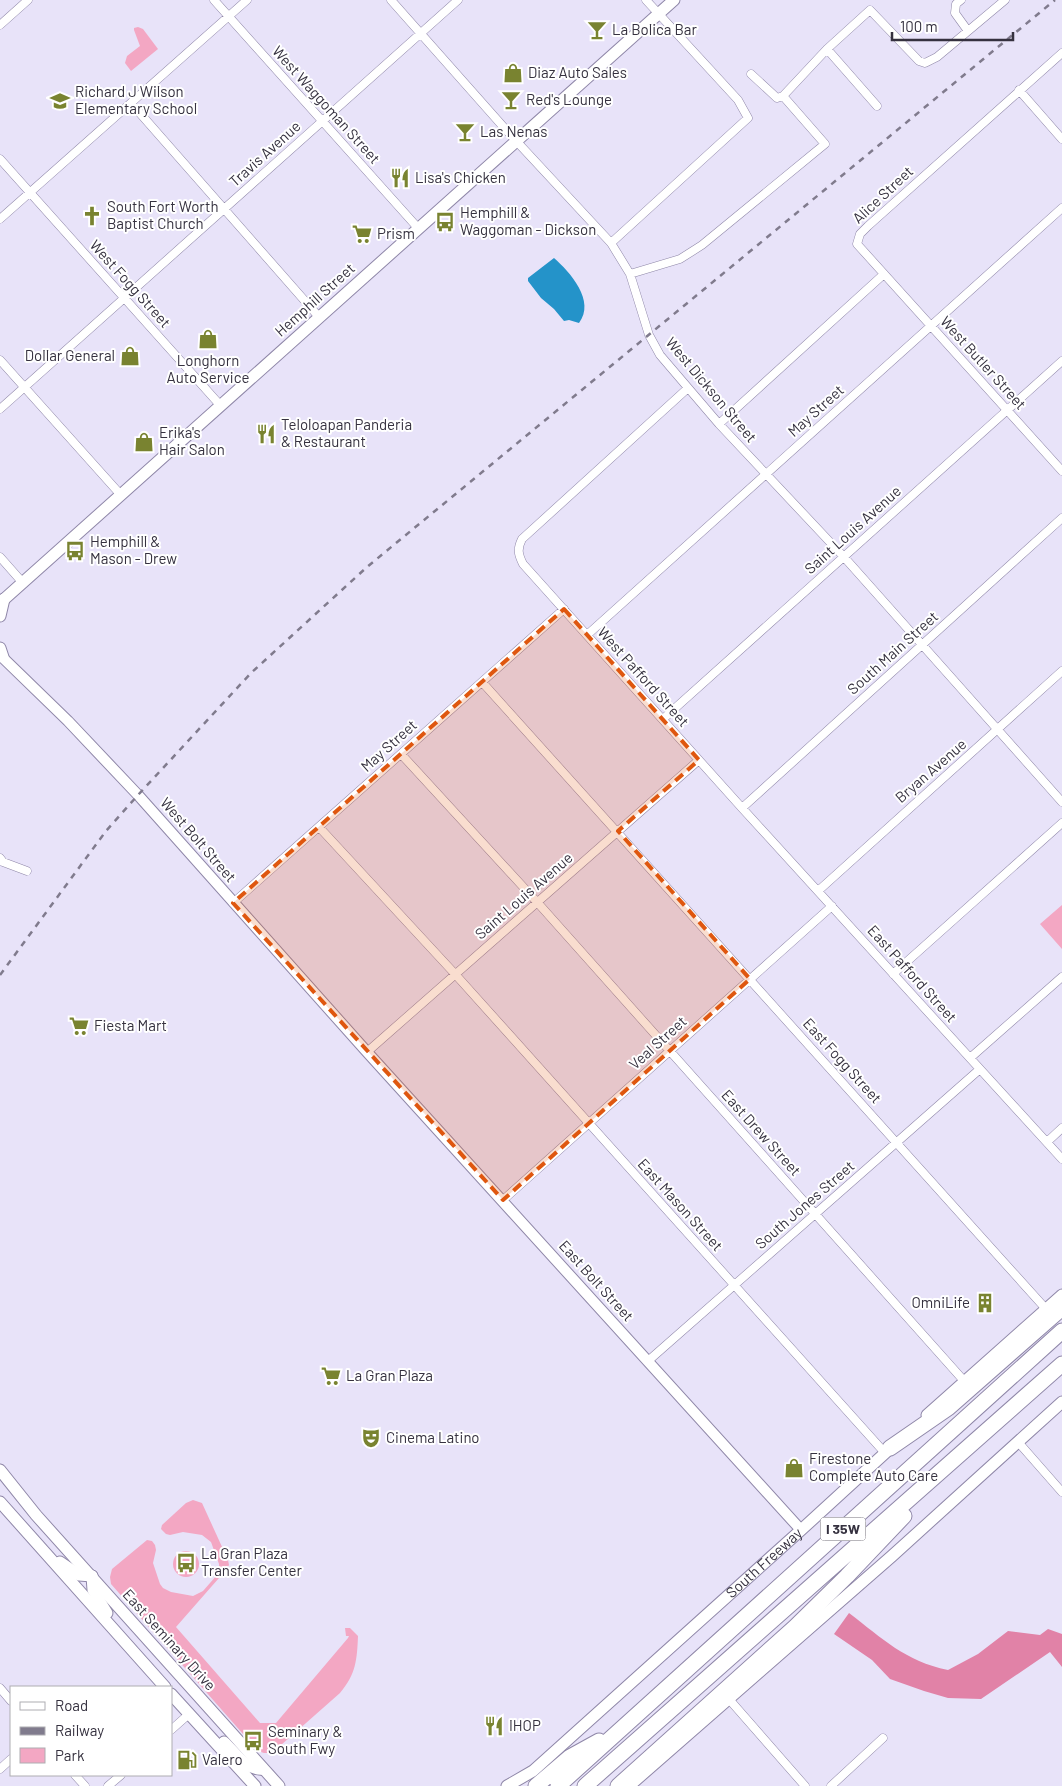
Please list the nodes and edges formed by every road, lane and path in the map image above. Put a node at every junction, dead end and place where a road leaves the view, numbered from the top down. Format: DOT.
graph roads {
  1 [pos="28,0"];
  2 [pos="214,0"];
  3 [pos="247,0"];
  4 [pos="391,0"];
  5 [pos="458,0"];
  6 [pos="646,0"];
  7 [pos="674,0"];
  8 [pos="961,0"];
  9 [pos="1005,0"];
  10 [pos="658,14"];
  11 [pos="228,17"];
  12 [pos="0,25"];
  13 [pos="968,31"];
  14 [pos="421,34"];
  15 [pos="827,49"];
  16 [pos="1062,52"];
  17 [pos="751,74"];
  18 [pos="1019,90"];
  19 [pos="783,96"];
  20 [pos="131,103"];
  21 [pos="877,106"];
  22 [pos="322,121"];
  23 [pos="516,140"];
  24 [pos="1062,140"];
  25 [pos="0,159"];
  26 [pos="30,192"];
  27 [pos="1062,208"];
  28 [pos="223,210"];
  29 [pos="0,219"];
  30 [pos="418,228"];
  31 [pos="611,243"];
  32 [pos="630,274"];
  33 [pos="884,274"];
  34 [pos="124,298"];
  35 [pos="319,317"];
  36 [pos="931,326"];
  37 [pos="0,360"];
  38 [pos="1062,361"];
  39 [pos="24,387"];
  40 [pos="688,388"];
  41 [pos="220,405"];
  42 [pos="0,408"];
  43 [pos="1007,410"];
  44 [pos="719,424"];
  45 [pos="1062,471"];
  46 [pos="766,474"];
  47 [pos="120,494"];
  48 [pos="1062,518"];
  49 [pos="0,557"];
  50 [pos="844,557"];
  51 [pos="23,582"];
  52 [pos="2,601"];
  53 [pos="564,609"];
  54 [pos="0,616"];
  55 [pos="588,635"];
  56 [pos="922,645"];
  57 [pos="1,653"];
  58 [pos="1062,671"];
  59 [pos="482,682"];
  60 [pos="663,719"];
  61 [pos="998,730"];
  62 [pos="401,754"];
  63 [pos="699,760"];
  64 [pos="1062,802"];
  65 [pos="742,808"];
  66 [pos="1062,823"];
  67 [pos="319,827"];
  68 [pos="618,831"];
  69 [pos="0,858"];
  70 [pos="27,871"];
  71 [pos="818,891"];
  72 [pos="537,902"];
  73 [pos="233,903"];
  74 [pos="832,906"];
  75 [pos="455,974"];
  76 [pos="893,974"];
  77 [pos="1062,977"];
  78 [pos="750,979"];
  79 [pos="670,1051"];
  80 [pos="366,1052"];
  81 [pos="970,1058"];
  82 [pos="980,1069"];
  83 [pos="589,1124"];
  84 [pos="1062,1128"];
  85 [pos="896,1142"];
  86 [pos="1047,1142"];
  87 [pos="1062,1159"];
  88 [pos="503,1200"];
  89 [pos="815,1214"];
  90 [pos="734,1285"];
  91 [pos="1062,1295"];
  92 [pos="1062,1308"];
  93 [pos="1046,1309"];
  94 [pos="1062,1331"];
  95 [pos="648,1361"];
  96 [pos="1062,1364"];
  97 [pos="965,1382"];
  98 [pos="1062,1402"];
  99 [pos="1018,1442"];
  100 [pos="969,1446"];
  101 [pos="888,1451"];
  102 [pos="0,1470"];
  103 [pos="1062,1492"];
  104 [pos="0,1501"];
  105 [pos="36,1515"];
  106 [pos="802,1530"];
  107 [pos="44,1550"];
  108 [pos="92,1576"];
  109 [pos="122,1638"];
  110 [pos="164,1686"];
  111 [pos="0,1688"];
  112 [pos="172,1695"];
  113 [pos="728,1698"];
  114 [pos="10,1700"];
  115 [pos="190,1714"];
  116 [pos="624,1726"];
  117 [pos="172,1729"];
  118 [pos="208,1735"];
  119 [pos="883,1738"];
  120 [pos="10,1760"];
  121 [pos="0,1769"];
  122 [pos="263,1769"];
  123 [pos="77,1776"];
  124 [pos="120,1776"];
  125 [pos="85,1786"];
  126 [pos="108,1786"];
  127 [pos="255,1786"];
  128 [pos="279,1786"];
  129 [pos="506,1786"];
  130 [pos="536,1786"];
  131 [pos="558,1786"];
  132 [pos="585,1786"];
  133 [pos="618,1786"];
  134 [pos="629,1786"];
  135 [pos="805,1786"];
  136 [pos="831,1786"];
  1 -- 12 [label="street"];
  2 -- 11 [label="street, West Waggoman Street"];
  3 -- 11 [label="street"];
  4 -- 14 [label="street, West Dickson Street"];
  5 -- 14 [label="street, Travis Avenue"];
  6 -- 10 [label="street"];
  7 -- 10 [label="main road, Hemphill Street"];
  8 -- 13 [label="street"];
  9 -- 13 [label="street"];
  10 -- 23 [label="main road, Hemphill Street"];
  10 -- 31 [label="street"];
  11 -- 20 [label="street"];
  11 -- 22 [label="street, West Waggoman Street"];
  13 -- 15 [label="street"];
  14 -- 22 [label="street, Travis Avenue"];
  14 -- 23 [label="street, West Dickson Street"];
  15 -- 19 [label="street"];
  15 -- 21 [label="street"];
  16 -- 18 [label="street, Alice Street"];
  17 -- 19 [label="street"];
  18 -- 24 [label="street"];
  18 -- 33 [label="street, Alice Street"];
  19 -- 32 [label="street"];
  20 -- 26 [label="street"];
  20 -- 28 [label="street"];
  22 -- 28 [label="street, Travis Avenue"];
  22 -- 30 [label="street, West Waggoman Street"];
  23 -- 30 [label="main road, Hemphill Street"];
  23 -- 31 [label="street, West Dickson Street"];
  25 -- 26 [label="street, West Fogg Street"];
  26 -- 29 [label="street"];
  26 -- 34 [label="street, West Fogg Street"];
  27 -- 36 [label="street, May Street"];
  28 -- 34 [label="street, Travis Avenue"];
  28 -- 35 [label="street"];
  30 -- 35 [label="main road, Hemphill Street"];
  31 -- 32 [label="street, West Dickson Street"];
  32 -- 40 [label="street, West Dickson Street"];
  33 -- 36 [label="street, West Butler Street"];
  33 -- 44 [label="street"];
  34 -- 39 [label="street, Travis Avenue"];
  34 -- 41 [label="street, West Fogg Street"];
  35 -- 41 [label="main road, Hemphill Street"];
  36 -- 43 [label="street, West Butler Street"];
  36 -- 46 [label="street, May Street"];
  37 -- 39 [label="street"];
  38 -- 43 [label="street, Saint Louis Avenue"];
  39 -- 42 [label="street, Travis Avenue"];
  39 -- 47 [label="street"];
  40 -- 44 [label="street, West Dickson Street"];
  40 -- 53 [label="street, West Pafford Street"];
  41 -- 47 [label="main road, Hemphill Street"];
  43 -- 45 [label="street, West Butler Street"];
  43 -- 50 [label="street, Saint Louis Avenue"];
  44 -- 46 [label="street, West Dickson Street"];
  46 -- 50 [label="street, West Dickson Street"];
  46 -- 55 [label="street, May Street"];
  47 -- 51 [label="main road, Hemphill Street"];
  48 -- 56 [label="street, South Main Street"];
  49 -- 51 [label="street"];
  50 -- 56 [label="street, West Dickson Street"];
  50 -- 60 [label="street, Saint Louis Avenue"];
  51 -- 52 [label="main road, Hemphill Street"];
  52 -- 54 [label="main road"];
  53 -- 55 [label="street, West Pafford Street"];
  53 -- 59 [label="street, May Street"];
  55 -- 60 [label="street, West Pafford Street"];
  56 -- 61 [label="street, West Dickson Street"];
  56 -- 65 [label="street, South Main Street"];
  57 -- 73 [label="street, West Bolt Street"];
  58 -- 61 [label="street, Bryan Avenue"];
  59 -- 62 [label="street, May Street"];
  59 -- 68 [label="street"];
  60 -- 63 [label="street, West Pafford Street"];
  61 -- 64 [label="street, West Dickson Street"];
  61 -- 71 [label="street, Bryan Avenue"];
  62 -- 67 [label="street, May Street"];
  62 -- 72 [label="street, East Drew Street"];
  63 -- 65 [label="street, West Pafford Street"];
  63 -- 68 [label="street, Saint Louis Avenue"];
  65 -- 71 [label="street, East Pafford Street"];
  66 -- 76 [label="street"];
  67 -- 73 [label="street, May Street"];
  67 -- 75 [label="street, East Mason Street"];
  68 -- 72 [label="street, Saint Louis Avenue"];
  68 -- 78 [label="street, East Fogg Street"];
  69 -- 70 [label="street"];
  71 -- 74 [label="street, East Pafford Street"];
  72 -- 75 [label="street, Saint Louis Avenue"];
  72 -- 79 [label="street, East Drew Street"];
  73 -- 80 [label="street, West Bolt Street"];
  74 -- 76 [label="street, East Pafford Street"];
  74 -- 78 [label="street, Veal Street"];
  75 -- 80 [label="street, Saint Louis Avenue"];
  75 -- 83 [label="street, East Mason Street"];
  76 -- 81 [label="street, East Pafford Street"];
  77 -- 81 [label="street"];
  78 -- 79 [label="street, Veal Street"];
  78 -- 85 [label="street, East Fogg Street"];
  79 -- 83 [label="street, Veal Street"];
  79 -- 89 [label="street, East Drew Street"];
  80 -- 88 [label="street, East Bolt Street"];
  81 -- 82 [label="street, East Pafford Street"];
  82 -- 85 [label="street, South Jones Street"];
  82 -- 86 [label="street, East Pafford Street"];
  83 -- 88 [label="street, Veal Street"];
  83 -- 90 [label="street, East Mason Street"];
  84 -- 86 [label="street"];
  85 -- 89 [label="street, South Jones Street"];
  85 -- 93 [label="street, East Fogg Street"];
  86 -- 87 [label="street, East Pafford Street"];
  88 -- 95 [label="street, East Bolt Street"];
  89 -- 90 [label="street, South Jones Street"];
  89 -- 97 [label="street, East Drew Street"];
  90 -- 95 [label="street, South Jones Street"];
  90 -- 101 [label="street, East Mason Street"];
  91 -- 93 [label="main road, South Freeway"];
  92 -- 101 [label="highway"];
  93 -- 97 [label="main road, South Freeway"];
  94 -- 116 [label="highway, South Freeway / I 35W"];
  95 -- 106 [label="street, East Bolt Street"];
  96 -- 100 [label="highway, I 35W"];
  97 -- 101 [label="main road, South Freeway"];
  98 -- 99 [label="main road"];
  99 -- 103 [label="street"];
  99 -- 113 [label="main road"];
  100 -- 132 [label="highway, I 35W"];
  100 -- 133 [label="highway"];
  101 -- 106 [label="main road, South Freeway"];
  102 -- 105 [label="main road"];
  104 -- 105 [label="main road"];
  104 -- 107 [label="main road"];
  105 -- 108 [label="main road, East Seminary Drive"];
  106 -- 129 [label="main road, South Freeway"];
  107 -- 108 [label="main road"];
  107 -- 109 [label="main road"];
  108 -- 109 [label="main road"];
  108 -- 122 [label="main road, East Seminary Drive"];
  109 -- 110 [label="main road"];
  111 -- 114 [label="street"];
  112 -- 115 [label="main road"];
  113 -- 134 [label="main road"];
  113 -- 135 [label="street"];
  115 -- 117 [label="street"];
  115 -- 118 [label="main road"];
  116 -- 130 [label="highway"];
  116 -- 131 [label="highway, South Freeway / I 35W"];
  118 -- 122 [label="main road"];
  118 -- 127 [label="main road"];
  119 -- 136 [label="street"];
  120 -- 121 [label="street"];
  122 -- 128 [label="main road, East Seminary Drive"];
  123 -- 125 [label="street"];
  124 -- 126 [label="street"];
}
